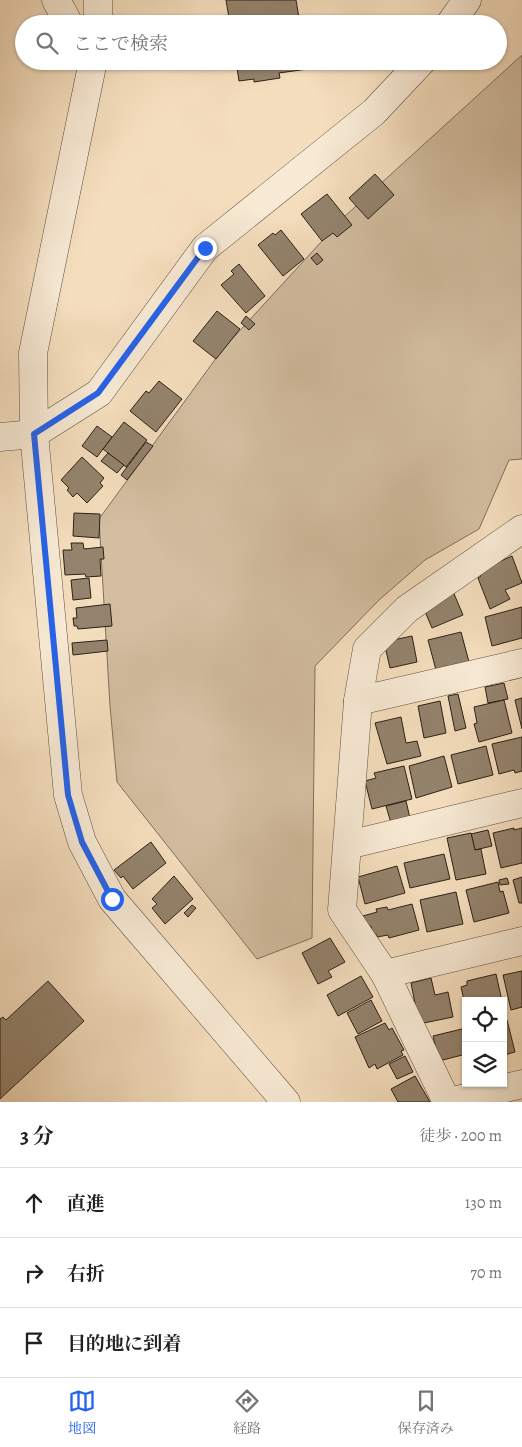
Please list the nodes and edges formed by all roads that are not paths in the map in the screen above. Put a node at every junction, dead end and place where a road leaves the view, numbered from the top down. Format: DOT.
graph roads {
  1 [pos="56,0"];
  2 [pos="98,0"];
  3 [pos="467,0"];
  4 [pos="64,15"];
  5 [pos="98,15"];
  6 [pos="456,15"];
  7 [pos="90,70"];
  8 [pos="414,70"];
  9 [pos="34,434"];
  10 [pos="0,437"];
  11 [pos="522,529"];
  12 [pos="522,663"];
  13 [pos="358,701"];
  14 [pos="522,803"];
  15 [pos="348,845"];
  16 [pos="522,941"];
  17 [pos="385,974"];
  18 [pos="522,1084"];
  19 [pos="286,1102"];
  20 [pos="448,1102"];
  1 -- 4 [label="street"];
  2 -- 5 [label="street"];
  3 -- 6 [label="street"];
  7 -- 9 [label="street"];
  8 -- 9 [label="street"];
  9 -- 10 [label="street"];
  9 -- 19 [label="street"];
  11 -- 13 [label="street"];
  12 -- 13 [label="street"];
  13 -- 15 [label="street"];
  14 -- 15 [label="street"];
  15 -- 17 [label="street"];
  16 -- 17 [label="street"];
  17 -- 20 [label="street"];
  18 -- 20 [label="street"];
}
